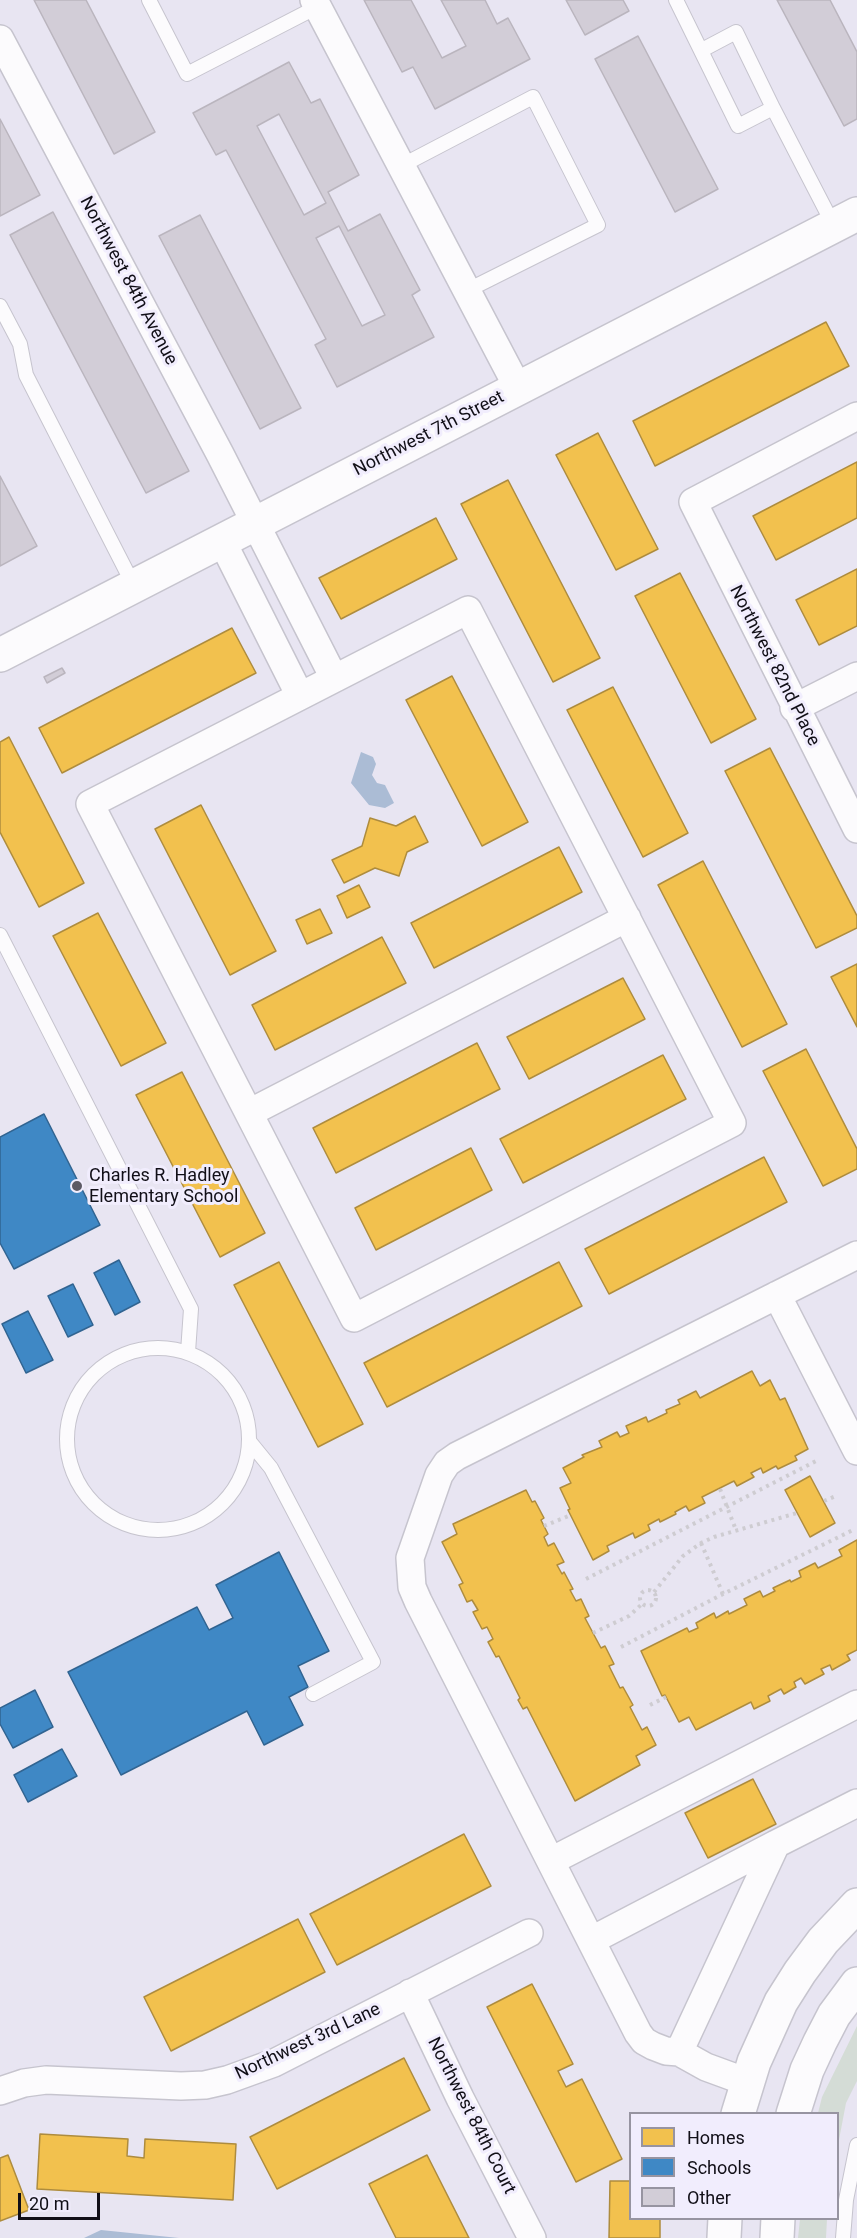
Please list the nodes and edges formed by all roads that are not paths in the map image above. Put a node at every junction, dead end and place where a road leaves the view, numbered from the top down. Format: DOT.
graph roads {
  1 [pos="149,0"];
  2 [pos="676,0"];
  3 [pos="315,3"];
  4 [pos="0,39"];
  5 [pos="702,50"];
  6 [pos="773,108"];
  7 [pos="401,166"];
  8 [pos="845,220"];
  9 [pos="468,290"];
  10 [pos="0,306"];
  11 [pos="518,388"];
  12 [pos="857,416"];
  13 [pos="256,524"];
  14 [pos="222,541"];
  15 [pos="134,586"];
  16 [pos="0,655"];
  17 [pos="857,675"];
  18 [pos="334,678"];
  19 [pos="300,696"];
  20 [pos="794,708"];
  21 [pos="857,829"];
  22 [pos="627,918"];
  23 [pos="0,935"];
  24 [pos="249,1113"];
  25 [pos="857,1255"];
  26 [pos="777,1295"];
  27 [pos="188,1352"];
  28 [pos="249,1442"];
  29 [pos="857,1451"];
  30 [pos="313,1694"];
  31 [pos="857,1704"];
  32 [pos="857,1803"];
  33 [pos="776,1844"];
  34 [pos="551,1861"];
  35 [pos="857,1905"];
  36 [pos="529,1933"];
  37 [pos="592,1940"];
  38 [pos="857,1983"];
  39 [pos="411,1993"];
  40 [pos="680,2052"];
  41 [pos="747,2082"];
  42 [pos="0,2091"];
  43 [pos="739,2112"];
  44 [pos="793,2112"];
  45 [pos="857,2145"];
  46 [pos="725,2220"];
  47 [pos="778,2220"];
  48 [pos="532,2238"];
  49 [pos="724,2238"];
  50 [pos="777,2238"];
  51 [pos="843,2238"];
  1 -- 3 [label="lane"];
  2 -- 5 [label="lane"];
  3 -- 7 [label="street"];
  4 -- 13 [label="street, Northwest 84th Avenue"];
  5 -- 6 [label="lane"];
  5 -- 6 [label="lane"];
  6 -- 8 [label="lane"];
  7 -- 9 [label="street"];
  7 -- 9 [label="lane"];
  8 -- 11 [label="street, Northwest 7th Street"];
  9 -- 11 [label="street"];
  10 -- 15 [label="lane"];
  11 -- 13 [label="street, Northwest 7th Street"];
  12 -- 20 [label="street, Northwest 82nd Place"];
  13 -- 14 [label="street, Northwest 7th Street"];
  13 -- 18 [label="street, Northwest 84th Avenue"];
  14 -- 15 [label="street, Northwest 7th Street"];
  14 -- 19 [label="street"];
  15 -- 16 [label="street, Northwest 7th Street"];
  17 -- 20 [label="street"];
  18 -- 19 [label="street"];
  18 -- 22 [label="street"];
  19 -- 24 [label="street"];
  20 -- 21 [label="street, Northwest 82nd Place"];
  22 -- 24 [label="street"];
  22 -- 24 [label="street"];
  23 -- 27 [label="lane"];
  25 -- 26 [label="street"];
  26 -- 29 [label="street"];
  26 -- 34 [label="street"];
  27 -- 28 [label="lane"];
  27 -- 28 [label="lane"];
  28 -- 30 [label="lane"];
  31 -- 34 [label="street"];
  32 -- 33 [label="street"];
  33 -- 37 [label="street"];
  33 -- 40 [label="street"];
  34 -- 37 [label="street"];
  35 -- 41 [label="street"];
  36 -- 39 [label="street, Northwest 3rd Lane"];
  37 -- 40 [label="street"];
  38 -- 44 [label="street"];
  39 -- 42 [label="street, Northwest 3rd Lane"];
  39 -- 48 [label="street, Northwest 84th Court"];
  40 -- 41 [label="street"];
  41 -- 43 [label="street"];
  45 -- 51 [label="lane"];
  46 -- 49 [label="street"];
  47 -- 50 [label="street"];
}
